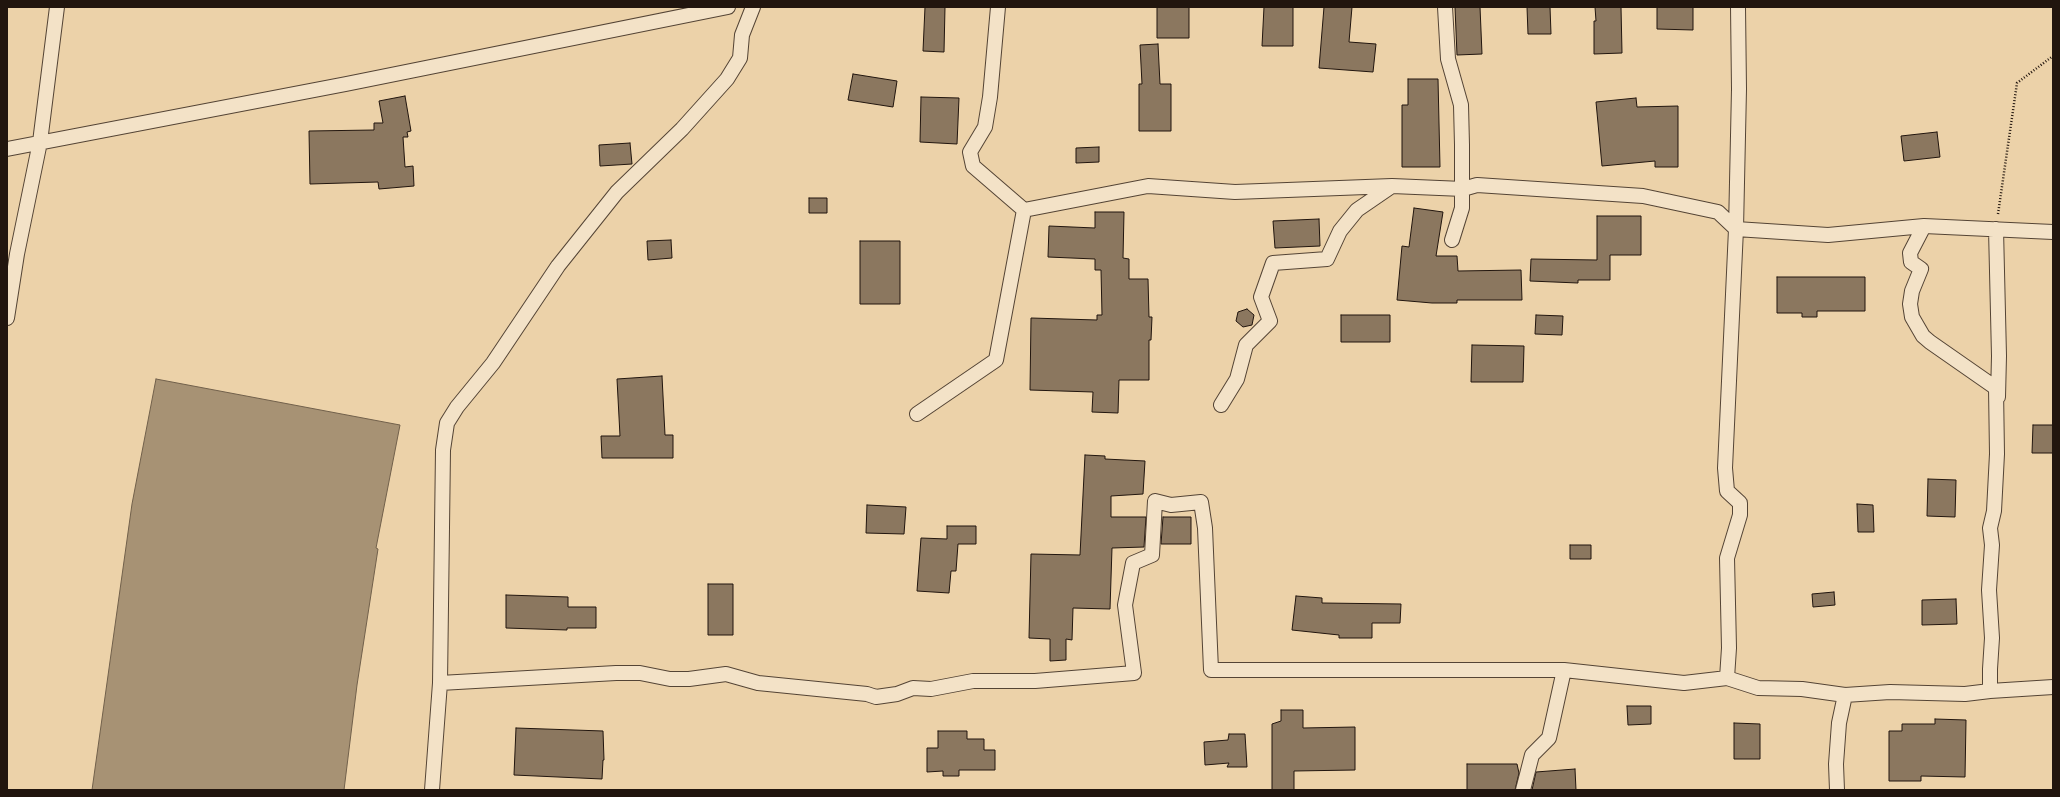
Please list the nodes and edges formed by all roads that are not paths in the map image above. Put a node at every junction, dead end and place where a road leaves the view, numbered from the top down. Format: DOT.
graph roads {
  1 [pos="57,7"];
  2 [pos="728,7"];
  3 [pos="753,7"];
  4 [pos="998,7"];
  5 [pos="1445,7"];
  6 [pos="1738,7"];
  7 [pos="40,142"];
  8 [pos="7,150"];
  9 [pos="1392,186"];
  10 [pos="1463,189"];
  11 [pos="1024,210"];
  12 [pos="1924,226"];
  13 [pos="1736,229"];
  14 [pos="1996,229"];
  15 [pos="2053,232"];
  16 [pos="1452,240"];
  17 [pos="7,318"];
  18 [pos="1997,400"];
  19 [pos="1221,405"];
  20 [pos="917,414"];
  21 [pos="1564,670"];
  22 [pos="1727,678"];
  23 [pos="440,683"];
  24 [pos="2053,687"];
  25 [pos="1990,691"];
  26 [pos="1846,695"];
  27 [pos="432,790"];
  28 [pos="1523,790"];
  29 [pos="1837,790"];
  1 -- 7 [label="street"];
  2 -- 7 [label="street"];
  3 -- 23 [label="street"];
  4 -- 11 [label="street"];
  5 -- 10 [label="street"];
  6 -- 13 [label="street"];
  7 -- 8 [label="street"];
  7 -- 17 [label="street"];
  9 -- 10 [label="street"];
  9 -- 11 [label="street"];
  9 -- 19 [label="street"];
  10 -- 13 [label="street"];
  10 -- 16 [label="street"];
  11 -- 20 [label="street"];
  12 -- 13 [label="street"];
  12 -- 14 [label="street"];
  12 -- 18 [label="street"];
  13 -- 22 [label="street"];
  14 -- 15 [label="street"];
  14 -- 18 [label="street"];
  18 -- 25 [label="street"];
  21 -- 22 [label="street"];
  21 -- 23 [label="street"];
  21 -- 28 [label="street"];
  22 -- 26 [label="street"];
  23 -- 27 [label="street"];
  24 -- 25 [label="street"];
  25 -- 26 [label="street"];
  26 -- 29 [label="street"];
}
